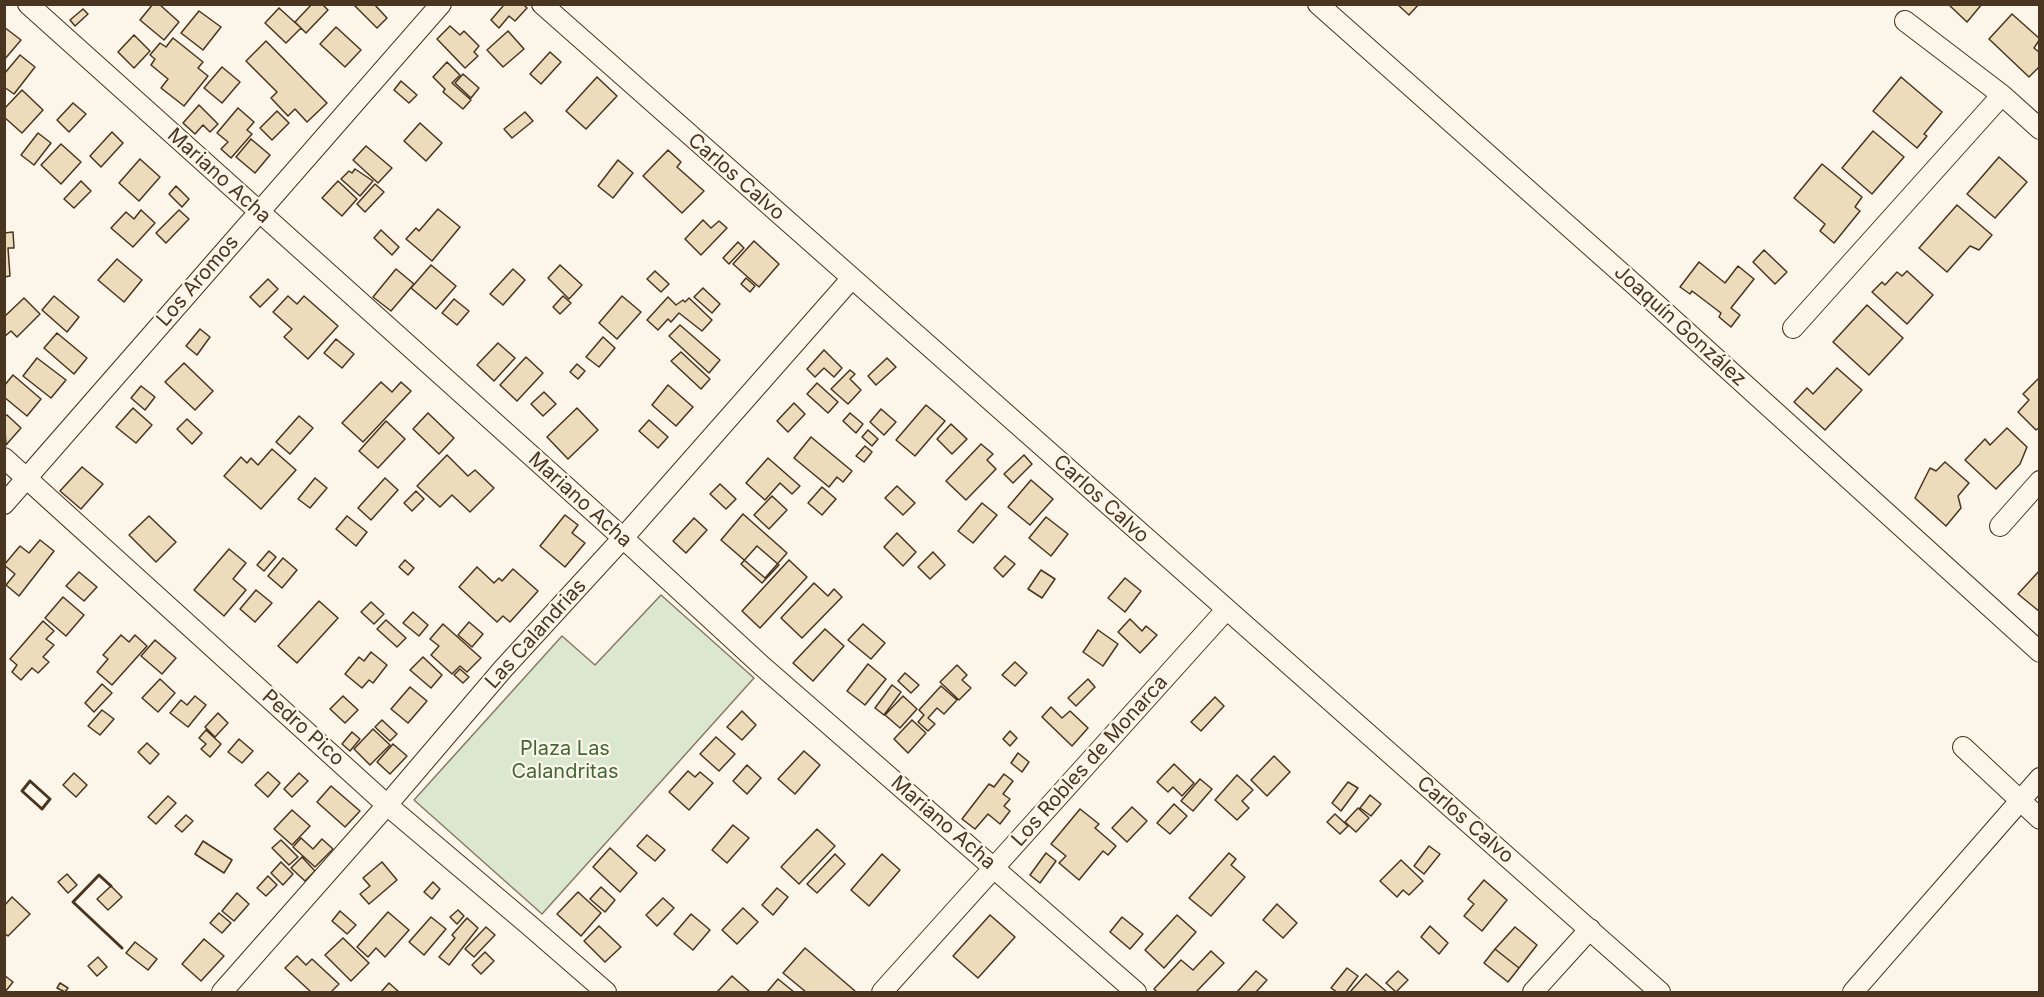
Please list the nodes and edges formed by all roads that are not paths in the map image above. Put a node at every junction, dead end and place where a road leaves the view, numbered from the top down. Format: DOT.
graph roads {
  1 [pos="28,4"];
  2 [pos="441,4"];
  3 [pos="542,4"];
  4 [pos="1318,4"];
  5 [pos="1905,21"];
  6 [pos="2002,95"];
  7 [pos="2040,129"];
  8 [pos="259,212"];
  9 [pos="852,278"];
  10 [pos="1792,328"];
  11 [pos="4,458"];
  12 [pos="26,479"];
  13 [pos="2040,481"];
  14 [pos="4,504"];
  15 [pos="2000,526"];
  16 [pos="623,538"];
  17 [pos="1226,610"];
  18 [pos="2040,652"];
  19 [pos="1964,747"];
  20 [pos="2040,778"];
  21 [pos="2019,800"];
  22 [pos="387,805"];
  23 [pos="2040,819"];
  24 [pos="994,868"];
  25 [pos="1590,929"];
  26 [pos="222,993"];
  27 [pos="606,993"];
  28 [pos="882,993"];
  29 [pos="1136,993"];
  30 [pos="1533,993"];
  31 [pos="1660,993"];
  32 [pos="1853,993"];
  1 -- 8 [label="street, Mariano Acha"];
  2 -- 8 [label="street, Los Aromos"];
  3 -- 9 [label="street, Carlos Calvo"];
  4 -- 18 [label="street, Joaquín González"];
  5 -- 6 [label="street"];
  6 -- 7 [label="street"];
  6 -- 10 [label="street"];
  8 -- 12 [label="street, Los Aromos"];
  8 -- 16 [label="street, Mariano Acha"];
  9 -- 16 [label="street, Las Calandrias"];
  9 -- 17 [label="street, Carlos Calvo"];
  11 -- 12 [label="street, Pedro Pico"];
  12 -- 14 [label="street, Los Aromos"];
  12 -- 22 [label="street, Pedro Pico"];
  13 -- 15 [label="street"];
  16 -- 22 [label="street, Las Calandrias"];
  16 -- 24 [label="street, Mariano Acha"];
  17 -- 24 [label="street, Los Robles de Monarca"];
  17 -- 25 [label="street, Carlos Calvo"];
  19 -- 21 [label="street"];
  20 -- 21 [label="street"];
  21 -- 23 [label="street"];
  21 -- 32 [label="street"];
  22 -- 26 [label="street, Las Calandrias"];
  22 -- 27 [label="street, Pedro Pico"];
  24 -- 28 [label="street, Los Robles de Monarca"];
  24 -- 29 [label="street, Mariano Acha"];
  25 -- 30 [label="street"];
  25 -- 31 [label="street, Carlos Calvo"];
}
